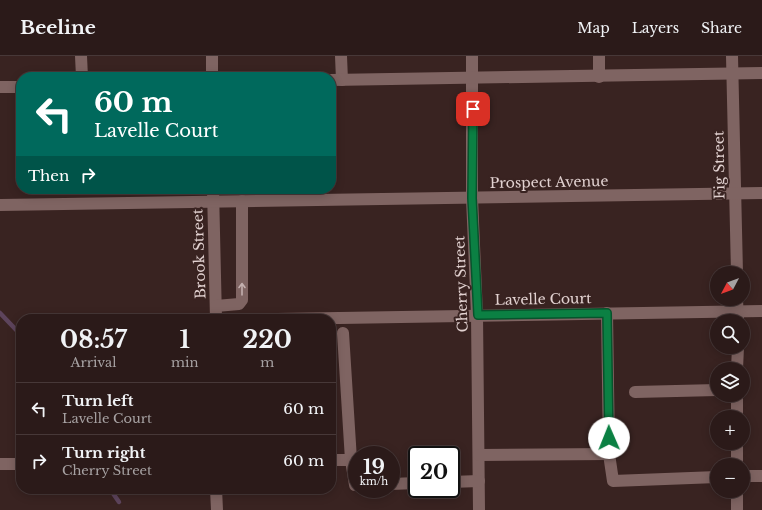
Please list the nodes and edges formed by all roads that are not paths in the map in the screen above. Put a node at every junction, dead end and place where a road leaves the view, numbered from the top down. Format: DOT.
graph roads {
  1 [pos="81,56"];
  2 [pos="212,56"];
  3 [pos="341,56"];
  4 [pos="472,56"];
  5 [pos="599,56"];
  6 [pos="732,56"];
  7 [pos="82,72"];
  8 [pos="212,72"];
  9 [pos="732,73"];
  10 [pos="762,73"];
  11 [pos="599,77"];
  12 [pos="473,79"];
  13 [pos="336,80"];
  14 [pos="0,87"];
  15 [pos="16,87"];
  16 [pos="734,193"];
  17 [pos="762,193"];
  18 [pos="213,194"];
  19 [pos="472,198"];
  20 [pos="242,201"];
  21 [pos="213,202"];
  22 [pos="0,205"];
  23 [pos="737,266"];
  24 [pos="216,306"];
  25 [pos="738,310"];
  26 [pos="762,311"];
  27 [pos="607,313"];
  28 [pos="216,314"];
  29 [pos="478,315"];
  30 [pos="336,318"];
  31 [pos="343,333"];
  32 [pos="710,390"];
  33 [pos="635,392"];
  34 [pos="350,446"];
  35 [pos="609,454"];
  36 [pos="479,456"];
  37 [pos="336,460"];
  38 [pos="348,460"];
  39 [pos="0,464"];
  40 [pos="16,464"];
  41 [pos="750,476"];
  42 [pos="762,476"];
  43 [pos="710,477"];
  44 [pos="479,481"];
  45 [pos="460,482"];
  46 [pos="216,494"];
  47 [pos="737,498"];
  48 [pos="217,510"];
  49 [pos="479,510"];
  50 [pos="738,510"];
  1 -- 7 [label="street"];
  2 -- 8 [label="street"];
  3 -- 13 [label="street"];
  4 -- 12 [label="street, Cherry Street"];
  5 -- 11 [label="street"];
  6 -- 9 [label="street, Fig Street"];
  9 -- 10 [label="street"];
  9 -- 11 [label="street"];
  9 -- 16 [label="street, Fig Street"];
  11 -- 12 [label="street"];
  12 -- 13 [label="street"];
  12 -- 19 [label="street, Cherry Street"];
  14 -- 15 [label="street"];
  16 -- 17 [label="street, Prospect Avenue"];
  16 -- 19 [label="street, Prospect Avenue"];
  16 -- 23 [label="street, Fig Street"];
  18 -- 21 [label="street, Brook Street"];
  19 -- 20 [label="street, Prospect Avenue"];
  19 -- 29 [label="street, Cherry Street"];
  20 -- 21 [label="street, Prospect Avenue"];
  24 -- 20 [label="street, one-way"];
  21 -- 22 [label="street, Prospect Avenue"];
  21 -- 24 [label="street, Brook Street"];
  24 -- 28 [label="street, Brook Street"];
  25 -- 26 [label="street, Lavelle Court"];
  25 -- 27 [label="street, Lavelle Court"];
  27 -- 29 [label="street, Lavelle Court"];
  27 -- 35 [label="street"];
  29 -- 30 [label="street, Lavelle Court"];
  29 -- 36 [label="street, Cherry Street"];
  31 -- 34 [label="street"];
  32 -- 33 [label="street"];
  35 -- 36 [label="street"];
  35 -- 43 [label="street"];
  36 -- 44 [label="street, Cherry Street"];
  37 -- 38 [label="street"];
  39 -- 40 [label="street"];
  41 -- 42 [label="street"];
  44 -- 45 [label="street"];
  44 -- 49 [label="street, Cherry Street"];
  46 -- 48 [label="street"];
  47 -- 50 [label="street"];
}
